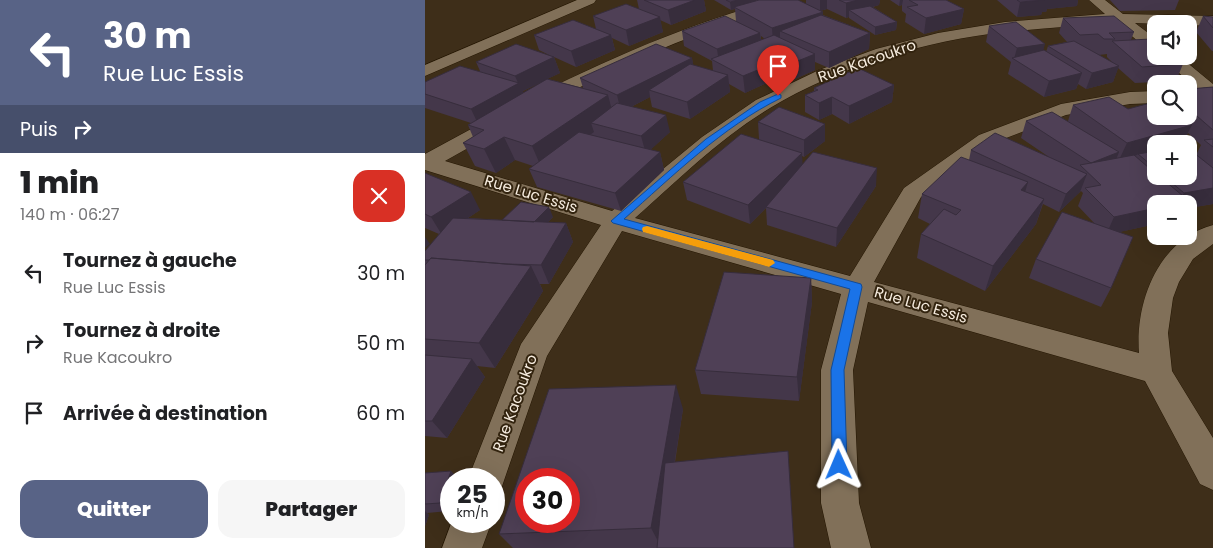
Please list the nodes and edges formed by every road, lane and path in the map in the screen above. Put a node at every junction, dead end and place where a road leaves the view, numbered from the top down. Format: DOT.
graph roads {
  1 [pos="589,0"];
  2 [pos="792,0"];
  3 [pos="1096,0"];
  4 [pos="1119,18"];
  5 [pos="1213,21"];
  6 [pos="1147,40"];
  7 [pos="1178,65"];
  8 [pos="425,71"];
  9 [pos="1213,93"];
  10 [pos="1197,94"];
  11 [pos="1147,97"];
  12 [pos="425,163"];
  13 [pos="616,221"];
  14 [pos="1213,233"];
  15 [pos="857,287"];
  16 [pos="1156,372"];
  17 [pos="491,468"];
  18 [pos="1213,472"];
  19 [pos="468,533"];
  20 [pos="462,548"];
  21 [pos="851,548"];
  1 -- 8 [label="street"];
  2 -- 12 [label="street"];
  3 -- 4 [label="street"];
  4 -- 5 [label="street, Rue Kacoukro"];
  4 -- 6 [label="street"];
  4 -- 13 [label="street, Rue Kacoukro"];
  7 -- 9 [label="street"];
  9 -- 10 [label="street"];
  11 -- 15 [label="street"];
  12 -- 13 [label="street, Rue Luc Essis"];
  13 -- 15 [label="street, Rue Luc Essis"];
  13 -- 17 [label="street, Rue Kacoukro"];
  14 -- 16 [label="street"];
  15 -- 16 [label="street, Rue Luc Essis"];
  15 -- 21 [label="street"];
  16 -- 18 [label="street"];
  19 -- 20 [label="street"];
}
